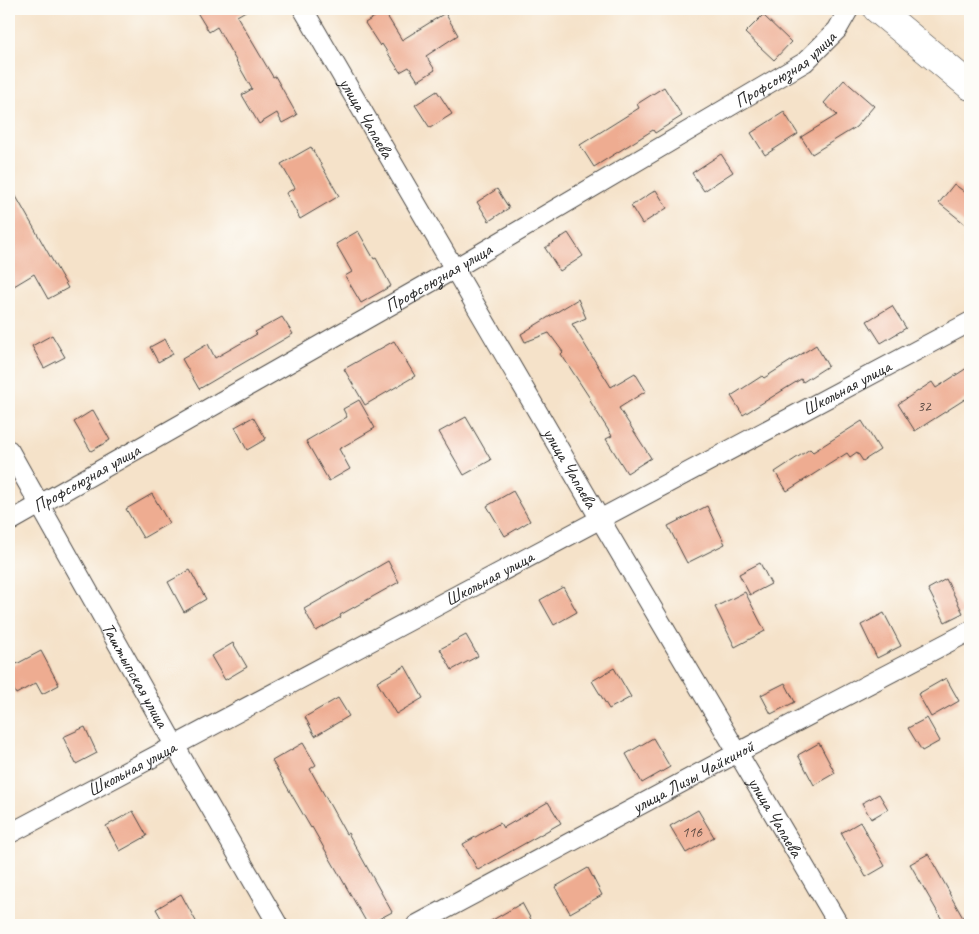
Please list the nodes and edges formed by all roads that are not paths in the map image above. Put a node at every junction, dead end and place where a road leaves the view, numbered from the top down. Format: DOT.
graph roads {
  1 [pos="304,9"];
  2 [pos="849,9"];
  3 [pos="877,9"];
  4 [pos="970,86"];
  5 [pos="454,269"];
  6 [pos="970,322"];
  7 [pos="9,450"];
  8 [pos="40,505"];
  9 [pos="600,519"];
  10 [pos="9,522"];
  11 [pos="970,631"];
  12 [pos="175,746"];
  13 [pos="737,753"];
  14 [pos="9,834"];
  15 [pos="278,925"];
  16 [pos="416,925"];
  17 [pos="839,925"];
  1 -- 5 [label="street, улица Чапаева"];
  2 -- 5 [label="street, Профсоюзная улица"];
  3 -- 4 [label="main road"];
  5 -- 8 [label="street, Профсоюзная улица"];
  5 -- 9 [label="street, улица Чапаева"];
  6 -- 9 [label="street, Школьная улица"];
  7 -- 8 [label="street, Таштыпская улица"];
  8 -- 10 [label="street, Профсоюзная улица"];
  8 -- 12 [label="street, Таштыпская улица"];
  9 -- 12 [label="street, Школьная улица"];
  9 -- 13 [label="street, улица Чапаева"];
  11 -- 13 [label="street, улица Лизы Чайкиной"];
  12 -- 14 [label="street, Школьная улица"];
  12 -- 15 [label="street, Таштыпская улица"];
  13 -- 16 [label="street, улица Лизы Чайкиной"];
  13 -- 17 [label="street, улица Чапаева"];
}
